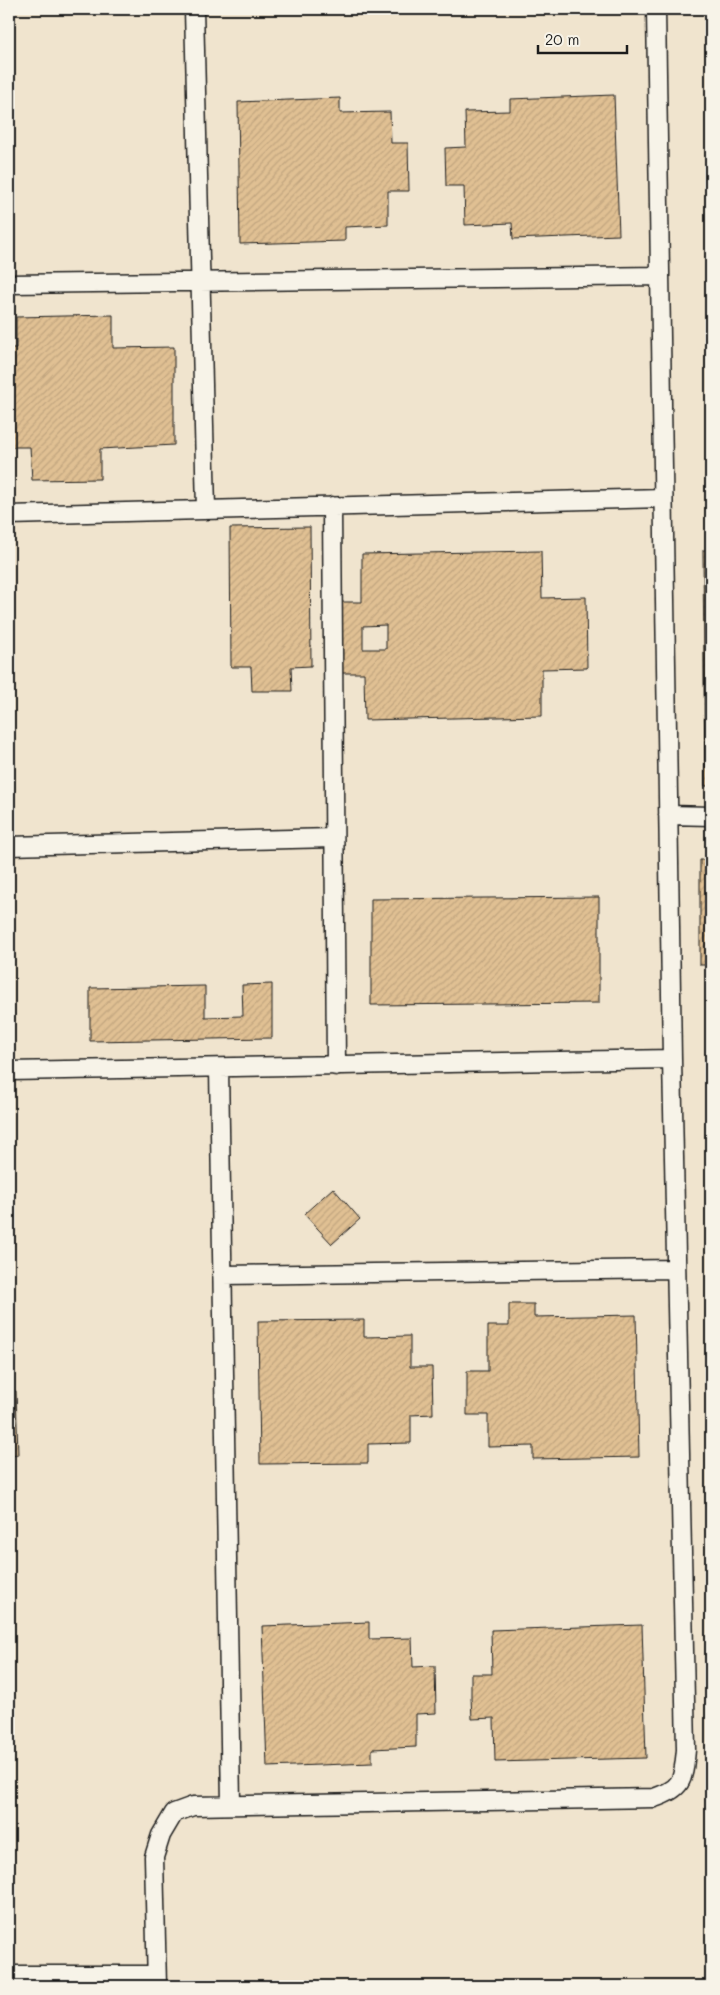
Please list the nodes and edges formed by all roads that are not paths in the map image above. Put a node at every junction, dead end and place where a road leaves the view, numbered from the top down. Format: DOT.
graph roads {
  1 [pos="194,9"];
  2 [pos="656,9"];
  3 [pos="660,276"];
  4 [pos="200,282"];
  5 [pos="9,284"];
  6 [pos="663,498"];
  7 [pos="332,506"];
  8 [pos="206,510"];
  9 [pos="9,515"];
  10 [pos="668,815"];
  11 [pos="711,816"];
  12 [pos="334,838"];
  13 [pos="9,846"];
  14 [pos="672,1059"];
  15 [pos="336,1066"];
  16 [pos="219,1068"];
  17 [pos="9,1071"];
  18 [pos="676,1269"];
  19 [pos="222,1275"];
  20 [pos="232,1804"];
  21 [pos="9,1975"];
  22 [pos="156,1981"];
  1 -- 4 [label="lane"];
  2 -- 3 [label="lane"];
  3 -- 4 [label="lane"];
  3 -- 6 [label="lane"];
  4 -- 5 [label="lane"];
  4 -- 8 [label="lane"];
  6 -- 7 [label="lane"];
  6 -- 10 [label="lane"];
  7 -- 8 [label="lane"];
  7 -- 12 [label="lane"];
  8 -- 9 [label="lane"];
  10 -- 11 [label="lane"];
  10 -- 14 [label="lane"];
  12 -- 13 [label="lane"];
  12 -- 15 [label="lane"];
  14 -- 15 [label="lane"];
  14 -- 18 [label="lane"];
  15 -- 16 [label="lane"];
  16 -- 17 [label="lane"];
  16 -- 19 [label="lane"];
  18 -- 19 [label="lane"];
  18 -- 20 [label="lane"];
  19 -- 20 [label="lane"];
  20 -- 22 [label="lane"];
  21 -- 22 [label="lane"];
}
